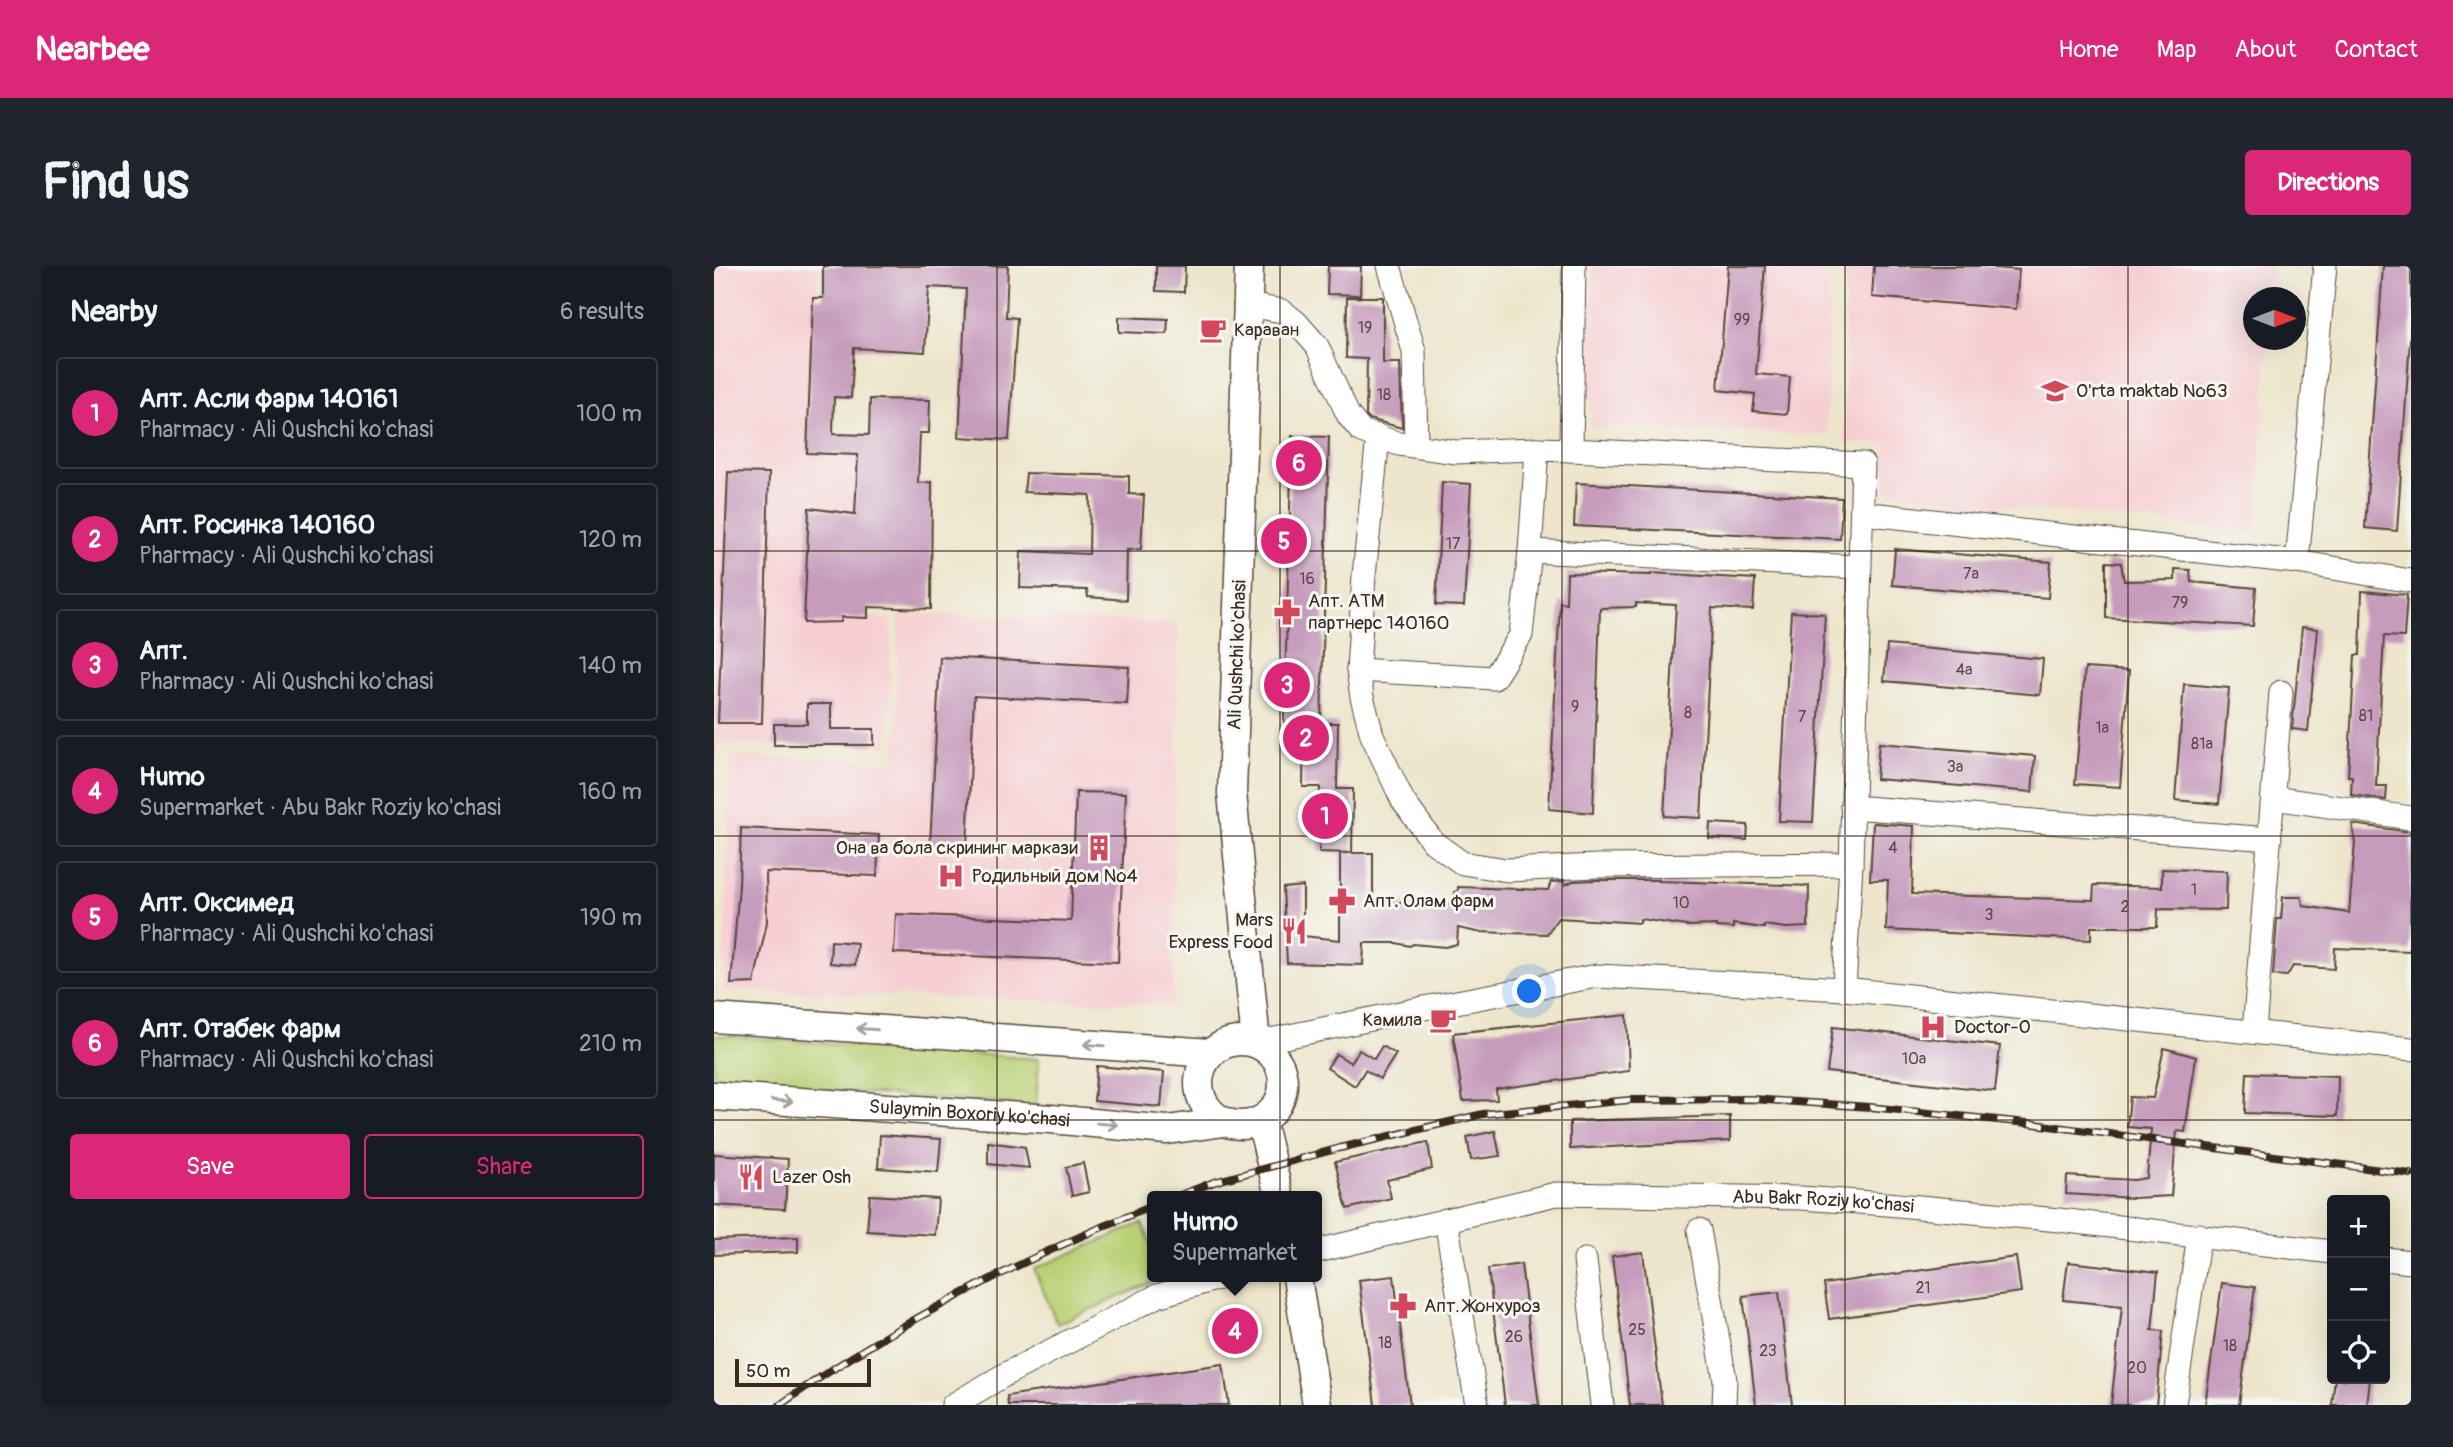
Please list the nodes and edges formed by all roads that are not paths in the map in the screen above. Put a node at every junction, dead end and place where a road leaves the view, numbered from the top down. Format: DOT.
graph roads {
  1 [pos="1249,266"];
  2 [pos="1389,266"];
  3 [pos="1574,266"];
  4 [pos="2325,266"];
  5 [pos="1248,305"];
  6 [pos="1378,436"];
  7 [pos="1416,446"];
  8 [pos="1537,449"];
  9 [pos="1571,450"];
  10 [pos="1862,513"];
  11 [pos="1530,551"];
  12 [pos="2297,562"];
  13 [pos="1859,567"];
  14 [pos="2411,581"];
  15 [pos="1358,670"];
  16 [pos="2281,692"];
  17 [pos="2273,798"];
  18 [pos="1852,807"];
  19 [pos="2411,818"];
  20 [pos="2270,839"];
  21 [pos="1851,864"];
  22 [pos="1844,989"];
  23 [pos="714,1018"];
  24 [pos="2254,1032"];
  25 [pos="1256,1043"];
  26 [pos="2411,1049"];
  27 [pos="1173,1051"];
  28 [pos="1211,1053"];
  29 [pos="714,1096"];
  30 [pos="1261,1120"];
  31 [pos="1224,1122"];
  32 [pos="1167,1130"];
  33 [pos="1278,1191"];
  34 [pos="1446,1220"];
  35 [pos="1699,1230"];
  36 [pos="2199,1236"];
  37 [pos="1322,1250"];
  38 [pos="2327,1251"];
  39 [pos="1585,1260"];
  40 [pos="2390,1260"];
  41 [pos="2411,1262"];
  42 [pos="1205,1282"];
  43 [pos="1298,1282"];
  44 [pos="953,1405"];
  45 [pos="1317,1405"];
  46 [pos="1477,1405"];
  47 [pos="1602,1405"];
  48 [pos="1724,1405"];
  49 [pos="2174,1405"];
  1 -- 5 [label="main road, Ali Qushchi ko'chasi"];
  2 -- 7 [label="street"];
  3 -- 9 [label="street"];
  4 -- 12 [label="street"];
  5 -- 6 [label="street"];
  5 -- 25 [label="main road, Ali Qushchi ko'chasi"];
  6 -- 7 [label="street"];
  6 -- 15 [label="street"];
  7 -- 8 [label="street"];
  8 -- 9 [label="street"];
  8 -- 11 [label="street"];
  9 -- 10 [label="street"];
  10 -- 12 [label="street"];
  10 -- 13 [label="street"];
  11 -- 13 [label="street"];
  11 -- 15 [label="street"];
  12 -- 14 [label="street"];
  13 -- 18 [label="street"];
  15 -- 21 [label="street"];
  16 -- 17 [label="street"];
  17 -- 19 [label="street"];
  17 -- 20 [label="street"];
  18 -- 20 [label="street"];
  18 -- 21 [label="street"];
  20 -- 24 [label="street"];
  21 -- 22 [label="street"];
  22 -- 24 [label="street"];
  22 -- 25 [label="street"];
  27 -- 23 [label="main road, one-way"];
  24 -- 26 [label="street"];
  25 -- 28 [label="main road"];
  25 -- 30 [label="main road"];
  27 -- 28 [label="main road"];
  27 -- 32 [label="main road"];
  28 -- 31 [label="main road"];
  29 -- 32 [label="main road, Sulaymin Boxoriy ko'chasi, one-way"];
  30 -- 31 [label="main road"];
  30 -- 33 [label="main road"];
  31 -- 32 [label="main road, Sulaymin Boxoriy ko'chasi"];
  34 -- 36 [label="street, Abu Bakr Roziy ko'chasi"];
  34 -- 37 [label="street, Abu Bakr Roziy ko'chasi"];
  34 -- 46 [label="street"];
  35 -- 48 [label="street"];
  36 -- 38 [label="street, Abu Bakr Roziy ko'chasi"];
  36 -- 49 [label="street"];
  39 -- 47 [label="street"];
  40 -- 41 [label="street"];
  42 -- 44 [label="street"];
  43 -- 45 [label="main road"];
}
